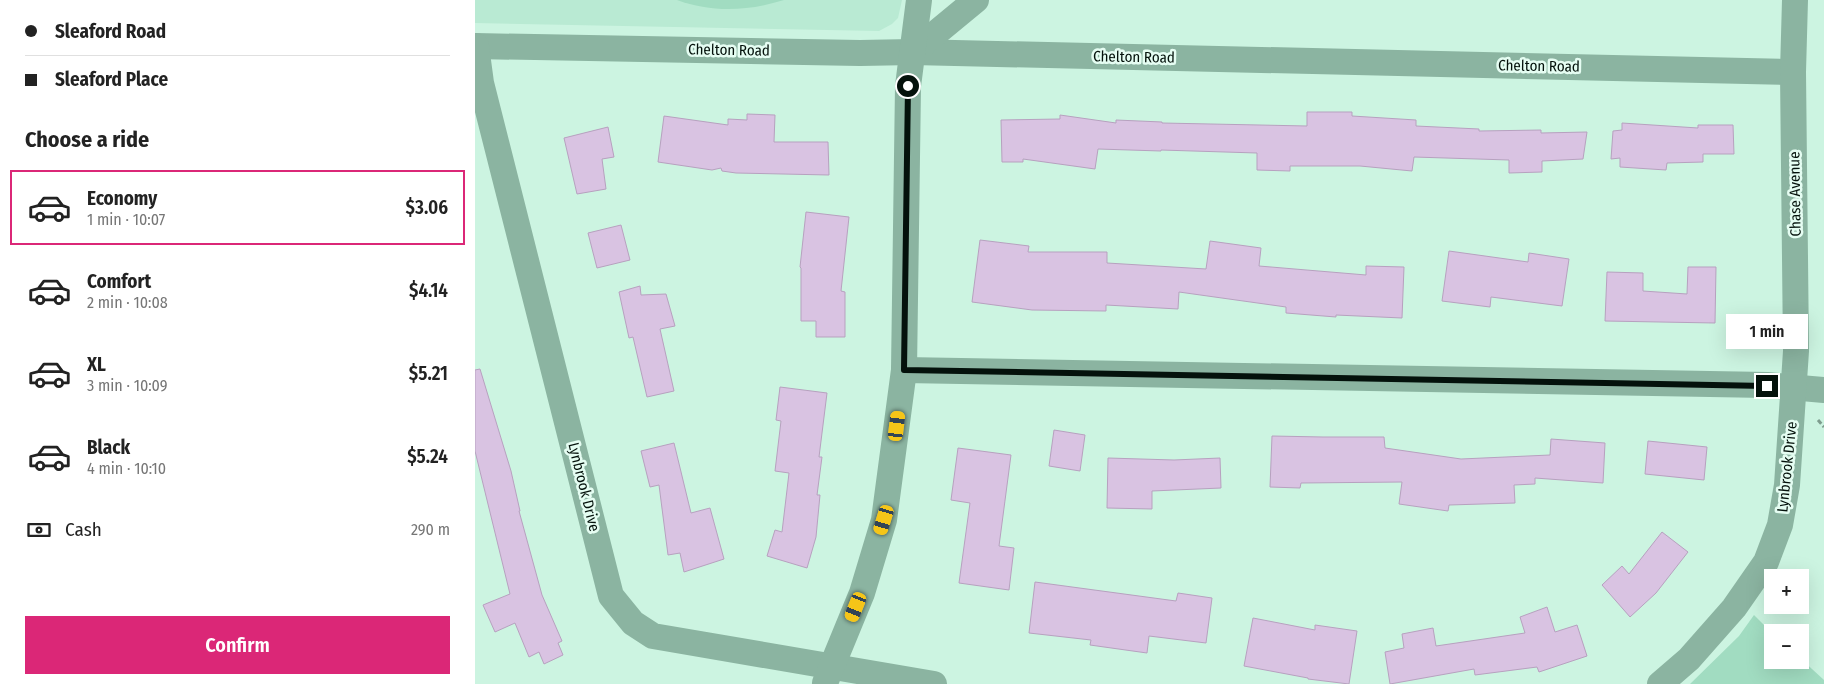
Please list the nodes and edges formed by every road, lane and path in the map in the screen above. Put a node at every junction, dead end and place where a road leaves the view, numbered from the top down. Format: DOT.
graph roads {
  1 [pos="919,0"];
  2 [pos="976,0"];
  3 [pos="1795,0"];
  4 [pos="475,46"];
  5 [pos="913,52"];
  6 [pos="1793,72"];
  7 [pos="904,370"];
  8 [pos="1794,387"];
  9 [pos="1824,390"];
  10 [pos="828,676"];
  11 [pos="934,684"];
  12 [pos="1660,684"];
  1 -- 5 [label="street"];
  2 -- 5 [label="street"];
  3 -- 6 [label="street, Chase Avenue"];
  4 -- 5 [label="street, Chelton Road"];
  4 -- 10 [label="street, Lynbrook Drive"];
  5 -- 6 [label="street, Chelton Road"];
  5 -- 7 [label="street"];
  6 -- 8 [label="street, Chase Avenue"];
  7 -- 8 [label="street"];
  7 -- 10 [label="street"];
  8 -- 9 [label="street"];
  8 -- 12 [label="street, Lynbrook Drive"];
  10 -- 11 [label="street, Lynbrook Drive"];
}
